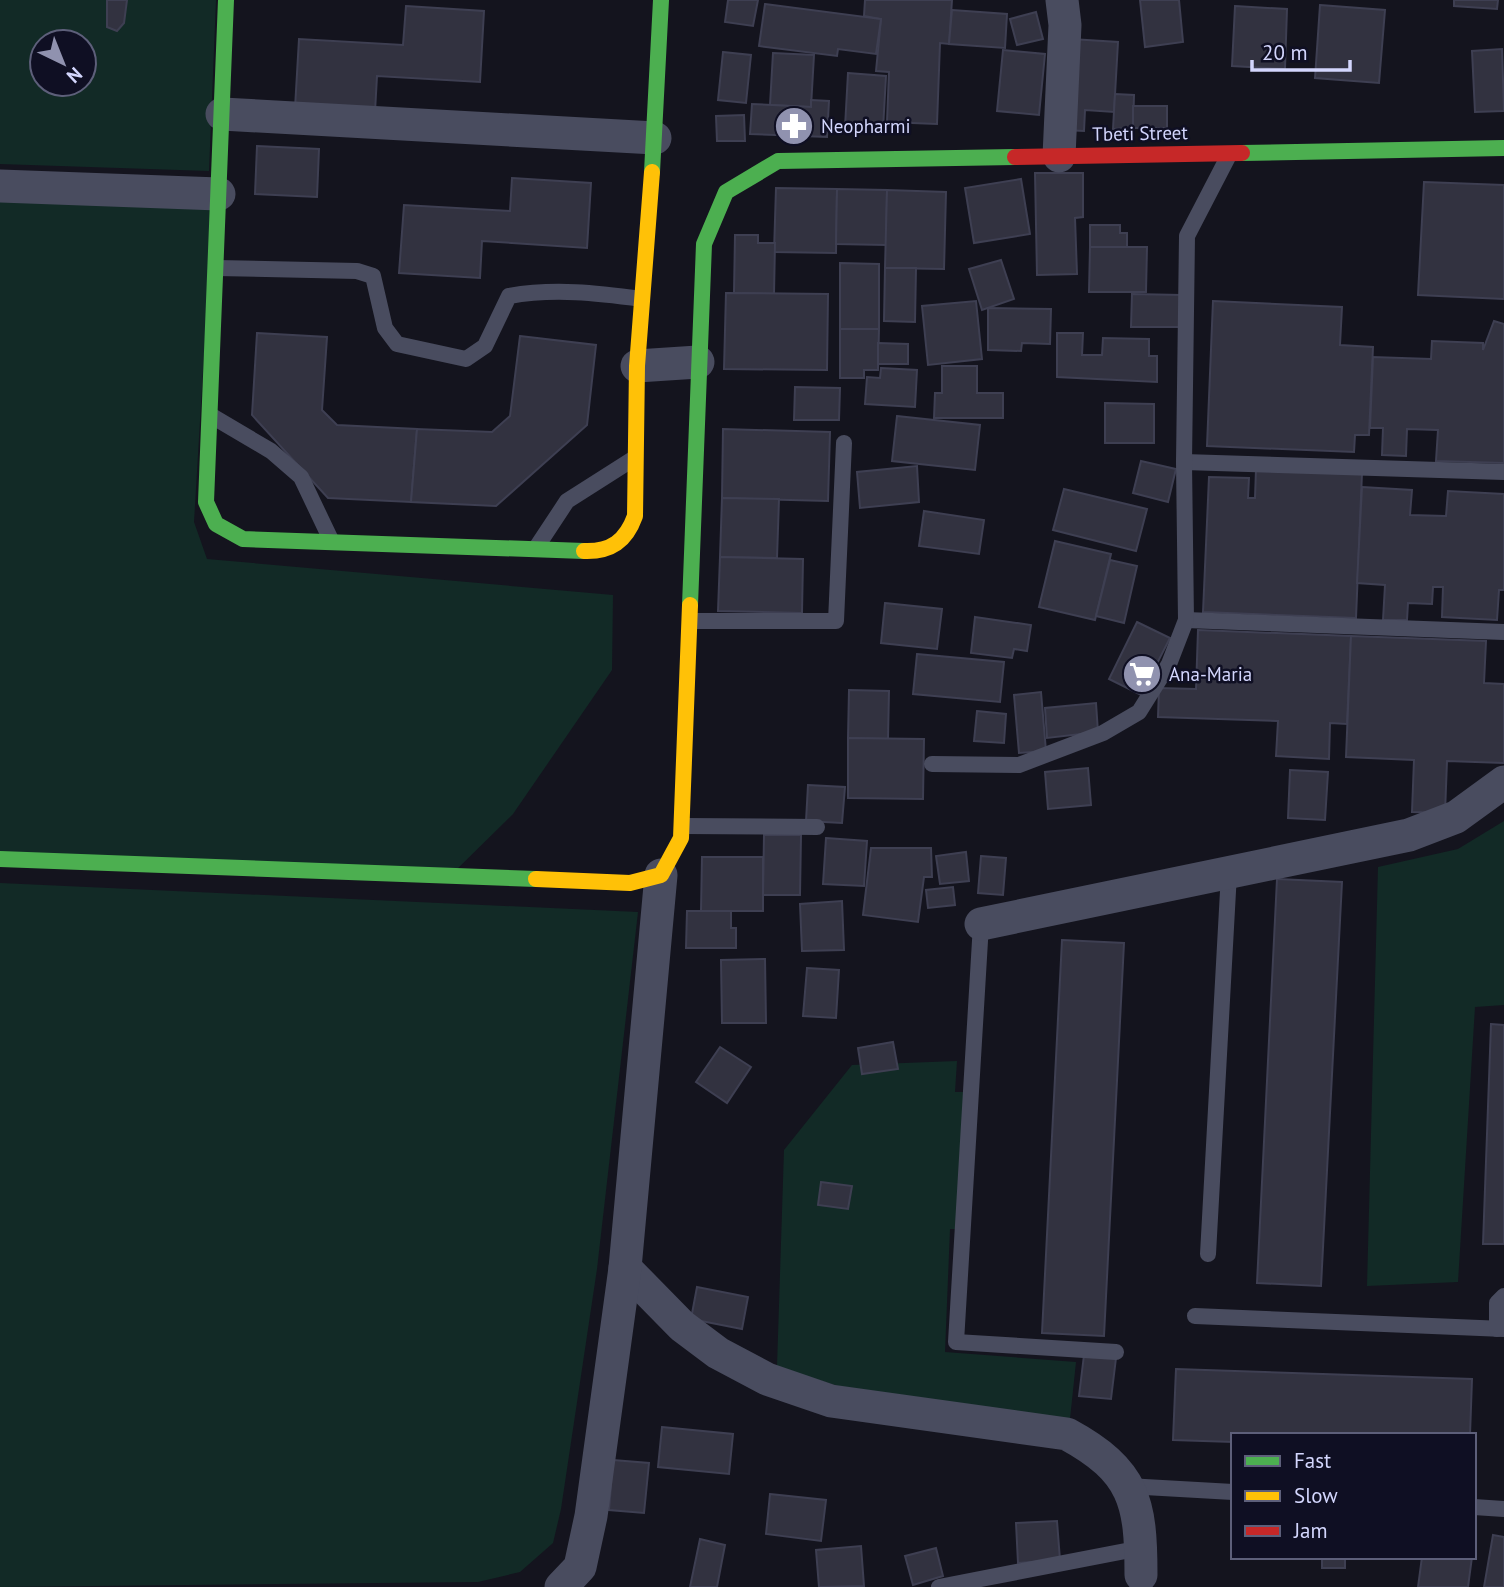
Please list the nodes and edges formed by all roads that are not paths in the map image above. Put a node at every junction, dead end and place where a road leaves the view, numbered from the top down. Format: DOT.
graph roads {
  1 [pos="226,0"];
  2 [pos="661,0"];
  3 [pos="1062,0"];
  4 [pos="222,114"];
  5 [pos="655,138"];
  6 [pos="1504,148"];
  7 [pos="1230,153"];
  8 [pos="1059,156"];
  9 [pos="0,186"];
  10 [pos="219,194"];
  11 [pos="215,268"];
  12 [pos="642,299"];
  13 [pos="698,362"];
  14 [pos="637,366"];
  15 [pos="210,415"];
  16 [pos="844,443"];
  17 [pos="635,458"];
  18 [pos="1184,462"];
  19 [pos="1504,472"];
  20 [pos="332,542"];
  21 [pos="536,549"];
  22 [pos="1186,620"];
  23 [pos="691,621"];
  24 [pos="1504,632"];
  25 [pos="932,764"];
  26 [pos="1504,782"];
  27 [pos="682,826"];
  28 [pos="817,827"];
  29 [pos="0,859"];
  30 [pos="1229,873"];
  31 [pos="661,875"];
  32 [pos="982,924"];
  33 [pos="1208,1254"];
  34 [pos="625,1268"];
  35 [pos="1504,1296"];
  36 [pos="1195,1316"];
  37 [pos="1500,1329"];
  38 [pos="1116,1352"];
  39 [pos="1127,1486"];
  40 [pos="1231,1492"];
  41 [pos="1476,1507"];
  42 [pos="1504,1509"];
  43 [pos="1141,1570"];
  44 [pos="561,1587"];
  45 [pos="939,1587"];
  1 -- 4 [label="street"];
  2 -- 5 [label="street"];
  3 -- 8 [label="street"];
  4 -- 5 [label="street"];
  4 -- 10 [label="street"];
  5 -- 12 [label="street"];
  6 -- 7 [label="street, Tbeti Street"];
  7 -- 8 [label="street, Tbeti Street"];
  7 -- 18 [label="lane"];
  8 -- 13 [label="street, Tbeti Street"];
  9 -- 10 [label="street"];
  10 -- 11 [label="street"];
  11 -- 12 [label="lane"];
  11 -- 15 [label="street"];
  12 -- 14 [label="street"];
  13 -- 14 [label="street"];
  13 -- 23 [label="street"];
  14 -- 17 [label="street"];
  15 -- 20 [label="lane"];
  15 -- 20 [label="street"];
  16 -- 23 [label="lane"];
  17 -- 21 [label="lane"];
  17 -- 21 [label="street"];
  18 -- 19 [label="lane"];
  18 -- 22 [label="lane"];
  20 -- 21 [label="street"];
  22 -- 24 [label="lane"];
  22 -- 25 [label="lane"];
  23 -- 27 [label="street"];
  26 -- 30 [label="street"];
  27 -- 28 [label="lane"];
  27 -- 31 [label="street"];
  29 -- 31 [label="street"];
  30 -- 32 [label="street"];
  30 -- 33 [label="lane"];
  31 -- 34 [label="street"];
  32 -- 38 [label="lane"];
  34 -- 39 [label="street"];
  34 -- 44 [label="street"];
  35 -- 37 [label="lane"];
  36 -- 37 [label="lane"];
  39 -- 40 [label="lane"];
  39 -- 43 [label="street"];
  41 -- 42 [label="lane"];
  43 -- 45 [label="lane"];
}
